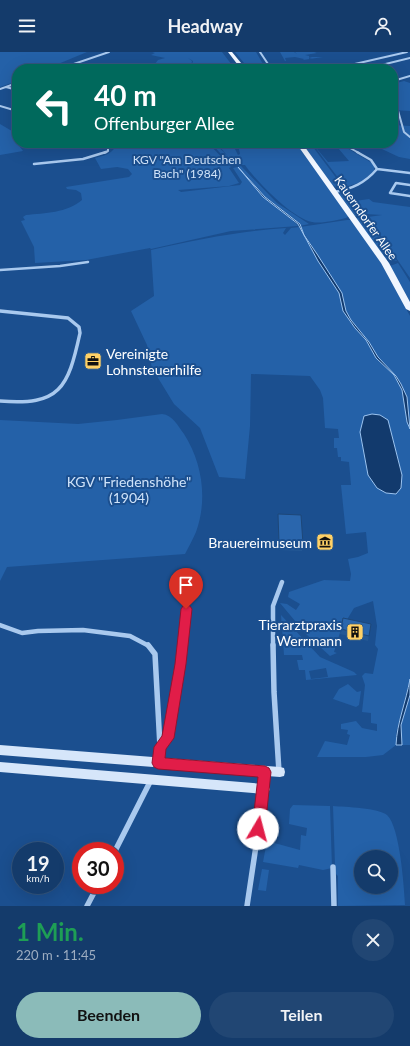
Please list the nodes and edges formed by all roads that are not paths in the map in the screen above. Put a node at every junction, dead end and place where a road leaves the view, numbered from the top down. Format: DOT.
graph roads {
  1 [pos="109,52"];
  2 [pos="224,52"];
  3 [pos="230,52"];
  4 [pos="260,52"];
  5 [pos="407,52"];
  6 [pos="400,54"];
  7 [pos="410,58"];
  8 [pos="73,64"];
  9 [pos="233,64"];
  10 [pos="240,64"];
  11 [pos="269,64"];
  12 [pos="355,64"];
  13 [pos="387,64"];
  14 [pos="410,76"];
  15 [pos="398,80"];
  16 [pos="12,85"];
  17 [pos="5,87"];
  18 [pos="0,89"];
  19 [pos="12,89"];
  20 [pos="0,106"];
  21 [pos="12,110"];
  22 [pos="398,112"];
  23 [pos="399,116"];
  24 [pos="410,137"];
  25 [pos="108,148"];
  26 [pos="303,148"];
  27 [pos="349,148"];
  28 [pos="34,164"];
  29 [pos="377,169"];
  30 [pos="410,173"];
  31 [pos="410,185"];
  32 [pos="333,190"];
  33 [pos="410,196"];
  34 [pos="88,262"];
  35 [pos="0,270"];
  36 [pos="410,309"];
  37 [pos="0,311"];
  38 [pos="0,402"];
  39 [pos="282,582"];
  40 [pos="186,609"];
  41 [pos="0,625"];
  42 [pos="160,747"];
  43 [pos="0,750"];
  44 [pos="158,763"];
  45 [pos="0,767"];
  46 [pos="265,772"];
  47 [pos="280,772"];
  48 [pos="151,780"];
  49 [pos="264,789"];
  50 [pos="120,842"];
  51 [pos="333,867"];
  52 [pos="93,894"];
  53 [pos="87,906"];
  54 [pos="247,906"];
  55 [pos="334,906"];
  1 -- 8 [label="street"];
  2 -- 9 [label="main road"];
  3 -- 10 [label="main road"];
  4 -- 11 [label="street"];
  5 -- 6 [label="street"];
  6 -- 7 [label="street"];
  6 -- 12 [label="street"];
  7 -- 13 [label="street"];
  14 -- 15 [label="street"];
  16 -- 17 [label="street"];
  17 -- 18 [label="street"];
  17 -- 19 [label="street"];
  20 -- 21 [label="street"];
  22 -- 23 [label="street"];
  23 -- 24 [label="street"];
  25 -- 28 [label="street"];
  26 -- 32 [label="main road, Kauerndorfer Allee"];
  27 -- 29 [label="street"];
  29 -- 30 [label="street"];
  29 -- 32 [label="street"];
  31 -- 33 [label="street"];
  32 -- 36 [label="main road, Kauerndorfer Allee"];
  34 -- 35 [label="street"];
  37 -- 38 [label="street"];
  39 -- 47 [label="street"];
  40 -- 42 [label="street"];
  41 -- 42 [label="street"];
  42 -- 44 [label="street"];
  43 -- 44 [label="street"];
  44 -- 46 [label="street"];
  45 -- 48 [label="street"];
  46 -- 47 [label="street"];
  46 -- 49 [label="street"];
  48 -- 49 [label="street"];
  48 -- 50 [label="street"];
  49 -- 54 [label="street"];
  51 -- 55 [label="street"];
  52 -- 53 [label="street"];
}
